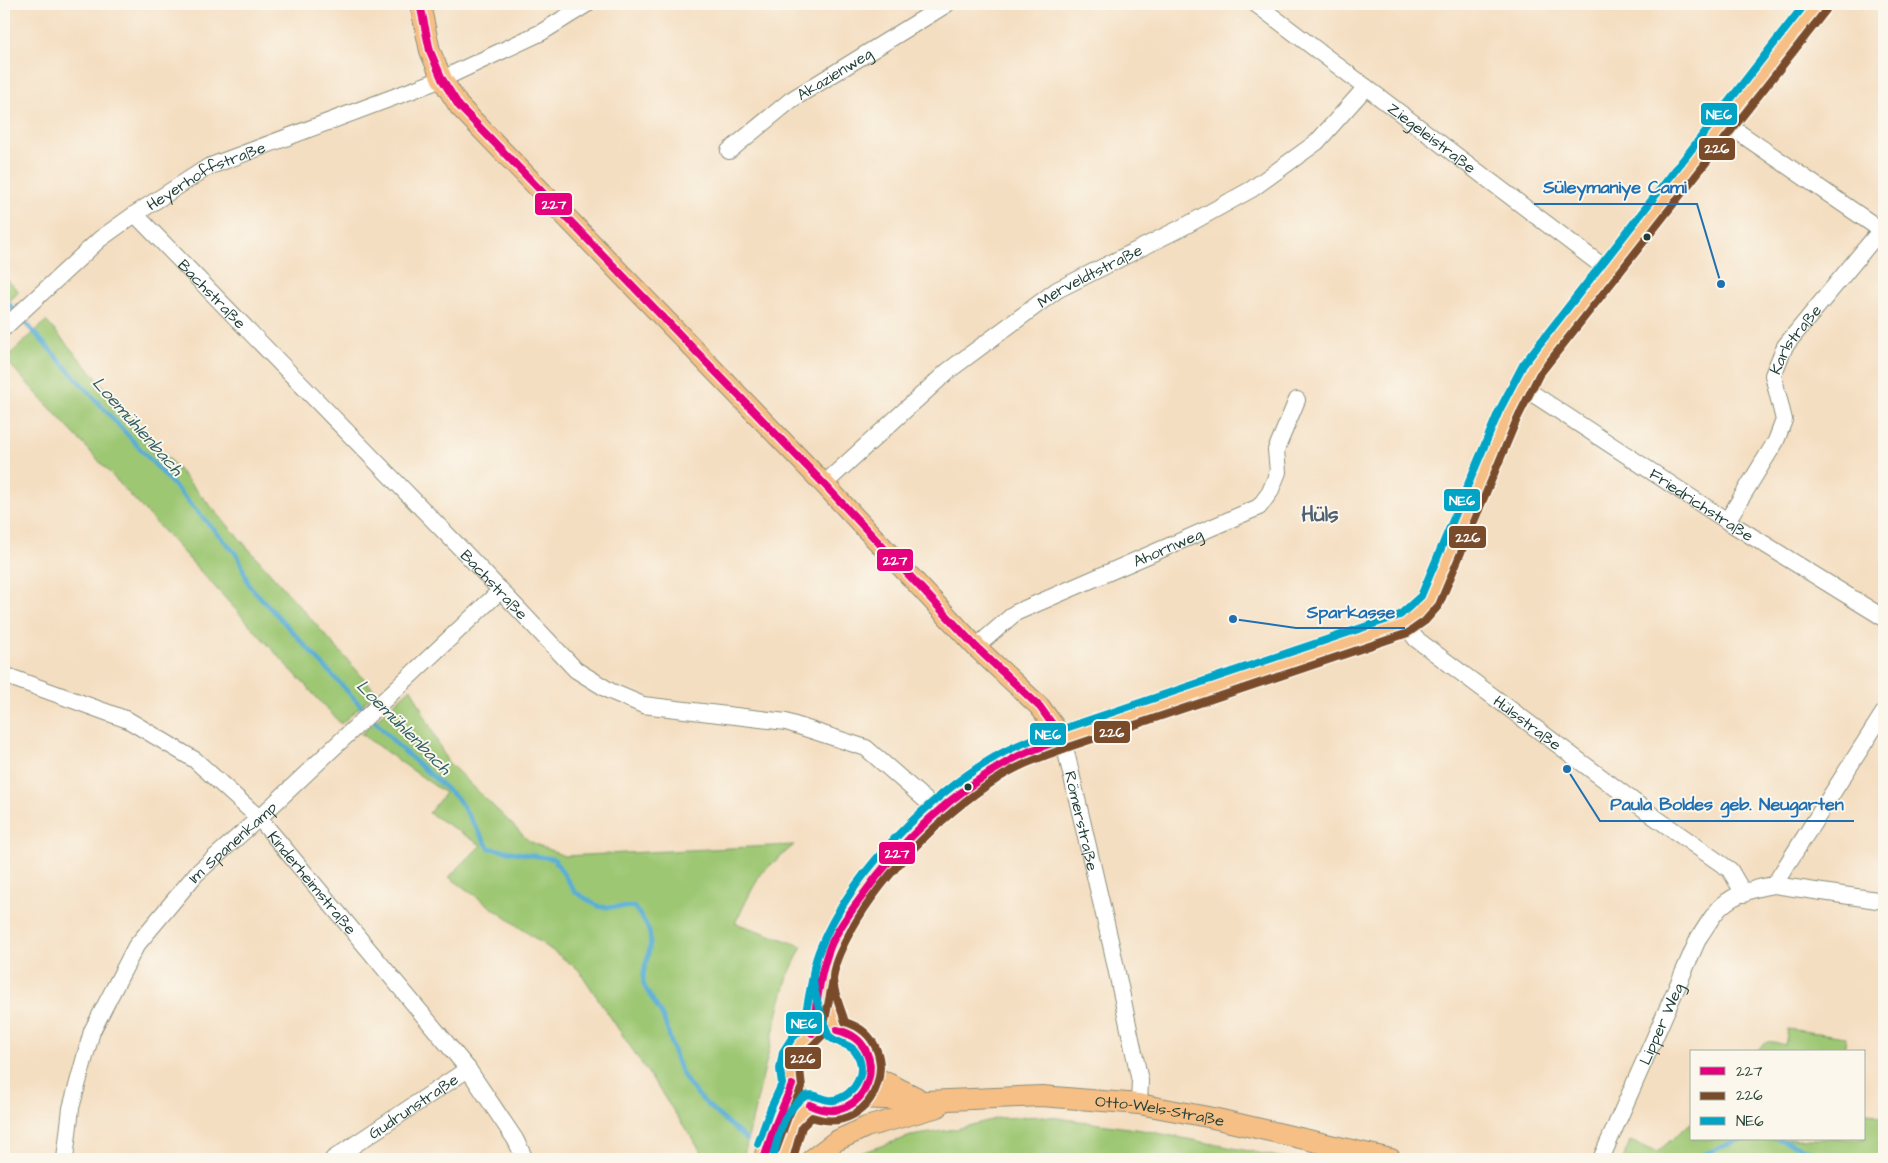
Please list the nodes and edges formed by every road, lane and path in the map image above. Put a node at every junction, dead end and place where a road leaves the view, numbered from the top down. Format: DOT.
graph roads {
  1 [pos="420,4"];
  2 [pos="587,4"];
  3 [pos="947,4"];
  4 [pos="1256,4"];
  5 [pos="1818,4"];
  6 [pos="442,79"];
  7 [pos="1366,87"];
  8 [pos="1724,123"];
  9 [pos="728,151"];
  10 [pos="135,214"];
  11 [pos="1883,230"];
  12 [pos="1609,271"];
  13 [pos="5,327"];
  14 [pos="1521,386"];
  15 [pos="1297,400"];
  16 [pos="824,484"];
  17 [pos="1727,521"];
  18 [pos="501,590"];
  19 [pos="1884,618"];
  20 [pos="1411,619"];
  21 [pos="976,647"];
  22 [pos="4,675"];
  23 [pos="1884,712"];
  24 [pos="1064,739"];
  25 [pos="938,811"];
  26 [pos="259,818"];
  27 [pos="1774,885"];
  28 [pos="1738,896"];
  29 [pos="1884,901"];
  30 [pos="822,975"];
  31 [pos="837,1030"];
  32 [pos="812,1034"];
  33 [pos="468,1069"];
  34 [pos="871,1075"];
  35 [pos="792,1085"];
  36 [pos="860,1098"];
  37 [pos="964,1100"];
  38 [pos="924,1101"];
  39 [pos="1139,1104"];
  40 [pos="810,1105"];
  41 [pos="65,1159"];
  42 [pos="333,1159"];
  43 [pos="526,1159"];
  44 [pos="764,1159"];
  45 [pos="783,1159"];
  46 [pos="812,1159"];
  47 [pos="1391,1159"];
  48 [pos="1601,1159"];
  1 -- 6 [label="main road, Römerstraße"];
  2 -- 6 [label="street, Heyerhoffstraße"];
  3 -- 9 [label="street, Akazienweg"];
  4 -- 7 [label="street, Ziegeleistraße"];
  5 -- 8 [label="main road"];
  6 -- 10 [label="street, Heyerhoffstraße"];
  6 -- 16 [label="main road, Römerstraße"];
  7 -- 12 [label="street, Ziegeleistraße"];
  7 -- 16 [label="street, Merveldtstraße"];
  8 -- 11 [label="street"];
  8 -- 12 [label="main road"];
  10 -- 13 [label="street, Heyerhoffstraße"];
  10 -- 18 [label="street, Bachstraße"];
  11 -- 17 [label="street, Karlstraße"];
  12 -- 14 [label="main road"];
  14 -- 17 [label="street, Friedrichstraße"];
  14 -- 20 [label="main road"];
  15 -- 21 [label="street, Ahornweg"];
  16 -- 21 [label="main road, Römerstraße"];
  17 -- 19 [label="street, Friedrichstraße"];
  18 -- 25 [label="street, Bachstraße"];
  18 -- 26 [label="street, Im Spanenkamp"];
  20 -- 24 [label="main road"];
  20 -- 28 [label="street, Hülsstraße"];
  21 -- 24 [label="main road, Römerstraße"];
  22 -- 26 [label="street, Kinderheimstraße"];
  23 -- 27 [label="street"];
  24 -- 25 [label="main road"];
  24 -- 39 [label="street, Römerstraße"];
  25 -- 30 [label="main road"];
  26 -- 33 [label="street, Kinderheimstraße"];
  26 -- 41 [label="street, Im Spanenkamp"];
  27 -- 28 [label="street"];
  27 -- 29 [label="street"];
  28 -- 48 [label="street, Lipper Weg"];
  30 -- 31 [label="main road"];
  30 -- 32 [label="main road"];
  31 -- 32 [label="main road"];
  31 -- 34 [label="main road"];
  32 -- 35 [label="main road"];
  33 -- 42 [label="street, Gudrunstraße"];
  33 -- 43 [label="street, Kinderheimstraße"];
  34 -- 36 [label="main road"];
  34 -- 38 [label="main road, Otto-Wels-Straße"];
  35 -- 40 [label="main road"];
  35 -- 44 [label="main road"];
  36 -- 38 [label="main road, Otto-Wels-Straße"];
  36 -- 40 [label="main road"];
  37 -- 38 [label="main road, Otto-Wels-Straße"];
  37 -- 39 [label="main road, Otto-Wels-Straße"];
  37 -- 46 [label="main road"];
  39 -- 47 [label="main road, Otto-Wels-Straße"];
  40 -- 45 [label="main road"];
}
